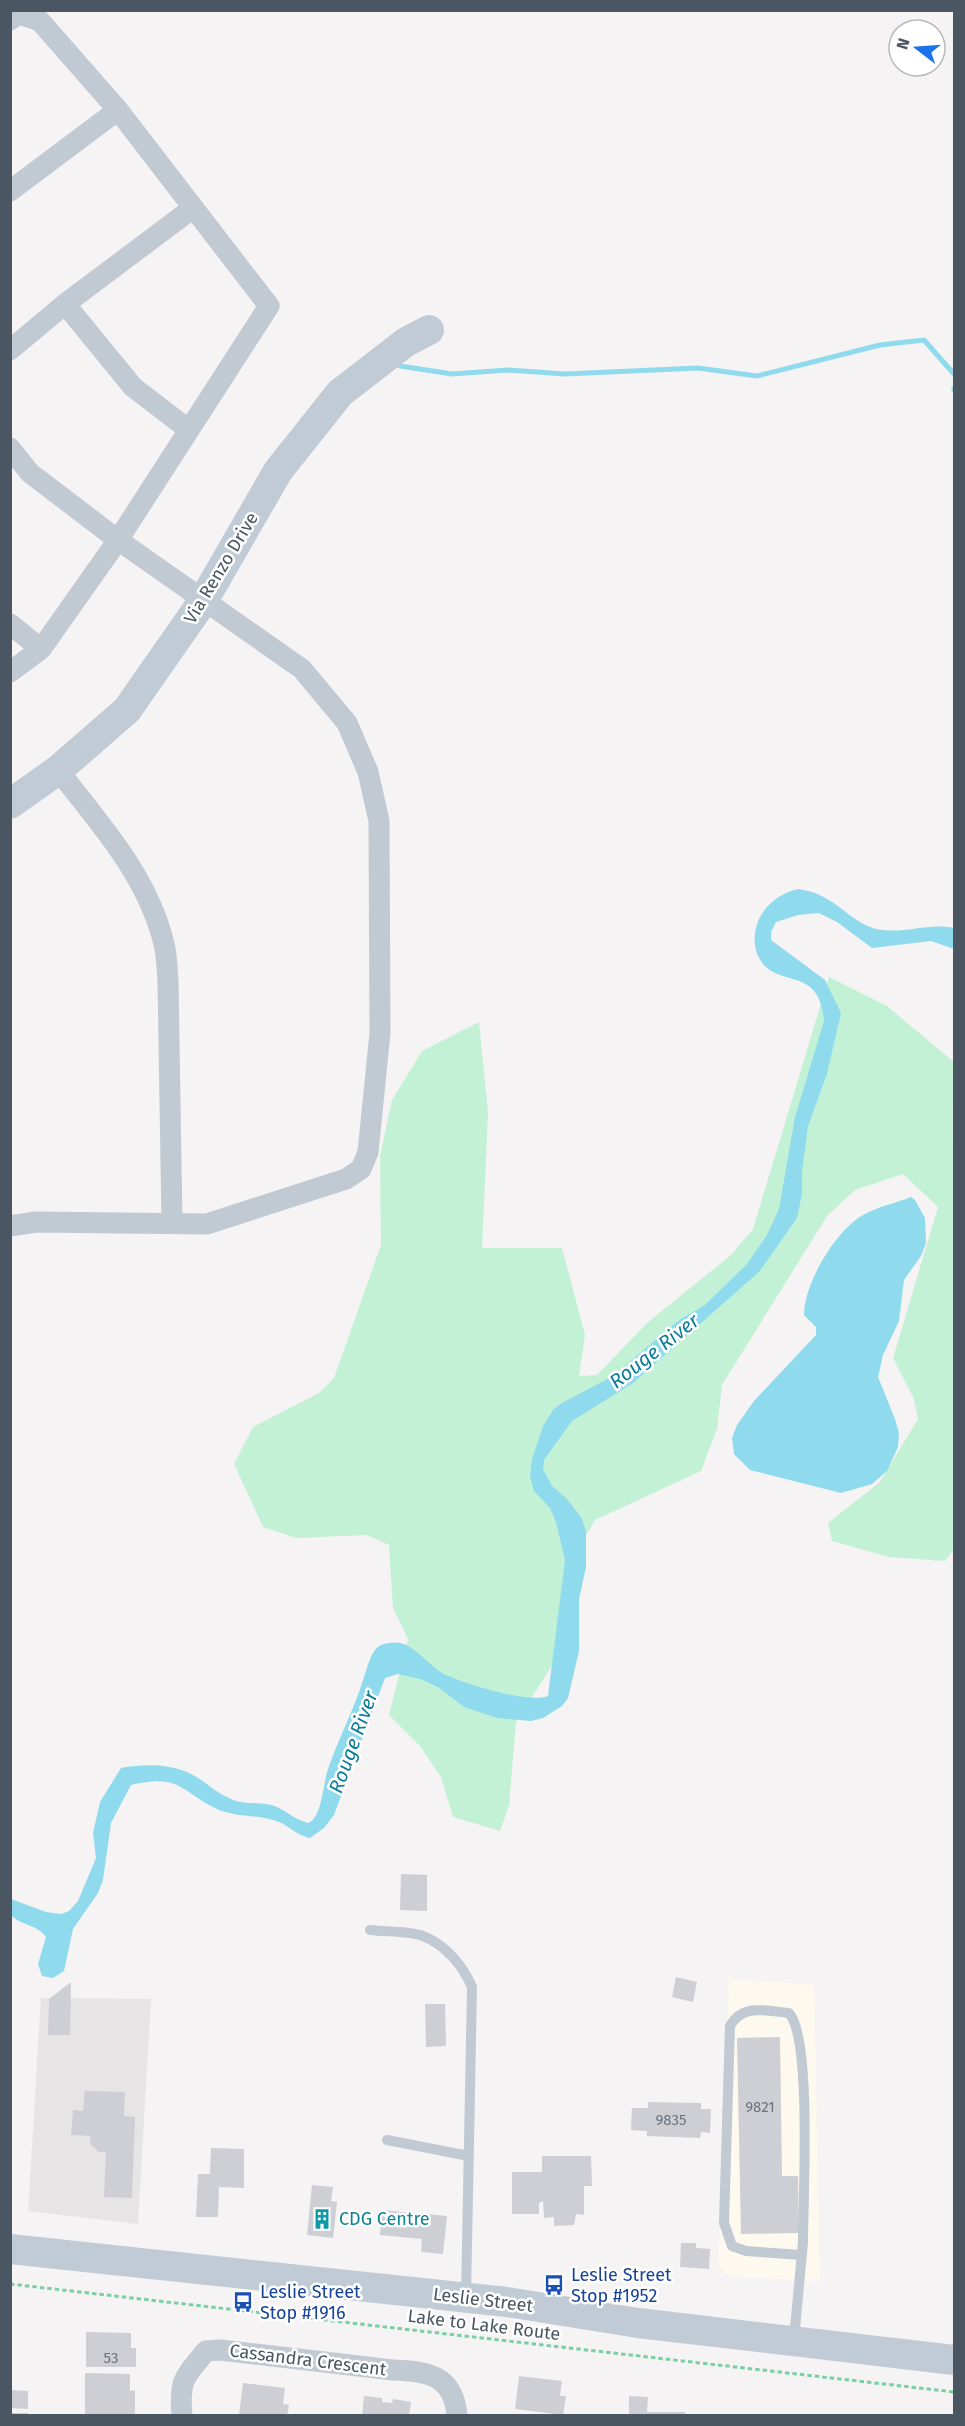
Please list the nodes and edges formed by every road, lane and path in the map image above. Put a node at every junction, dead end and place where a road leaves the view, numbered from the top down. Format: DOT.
graph roads {
  1 [pos="10,20"];
  2 [pos="117,110"];
  3 [pos="10,191"];
  4 [pos="193,208"];
  5 [pos="65,304"];
  6 [pos="429,330"];
  7 [pos="10,350"];
  8 [pos="189,430"];
  9 [pos="10,448"];
  10 [pos="118,540"];
  11 [pos="203,601"];
  12 [pos="10,624"];
  13 [pos="41,650"];
  14 [pos="10,672"];
  15 [pos="58,770"];
  16 [pos="10,804"];
  17 [pos="172,1223"];
  18 [pos="10,1226"];
  19 [pos="370,1930"];
  20 [pos="387,2140"];
  21 [pos="469,2156"];
  22 [pos="10,2249"];
  23 [pos="802,2255"];
  24 [pos="10,2284"];
  25 [pos="466,2297"];
  26 [pos="794,2342"];
  27 [pos="954,2361"];
  28 [pos="954,2392"];
  29 [pos="182,2415"];
  30 [pos="457,2415"];
  1 -- 2 [label="street"];
  2 -- 3 [label="street"];
  2 -- 4 [label="street"];
  4 -- 5 [label="street"];
  4 -- 8 [label="street"];
  5 -- 7 [label="street"];
  5 -- 8 [label="street"];
  6 -- 11 [label="main road, Via Renzo Drive"];
  8 -- 10 [label="street"];
  9 -- 10 [label="street"];
  10 -- 11 [label="street"];
  10 -- 13 [label="street"];
  11 -- 15 [label="main road, Via Renzo Drive"];
  11 -- 17 [label="street"];
  12 -- 13 [label="street"];
  13 -- 14 [label="street"];
  15 -- 16 [label="main road, Via Renzo Drive"];
  15 -- 17 [label="street"];
  17 -- 18 [label="street"];
  19 -- 21 [label="lane"];
  20 -- 21 [label="lane"];
  21 -- 25 [label="lane"];
  22 -- 25 [label="main road, Leslie Street"];
  23 -- 23 [label="lane"];
  23 -- 26 [label="lane"];
  24 -- 28 [label="path, Lake to Lake Route"];
  25 -- 26 [label="main road, Leslie Street"];
  26 -- 27 [label="main road, Leslie Street"];
  29 -- 30 [label="street, Cassandra Crescent"];
}
